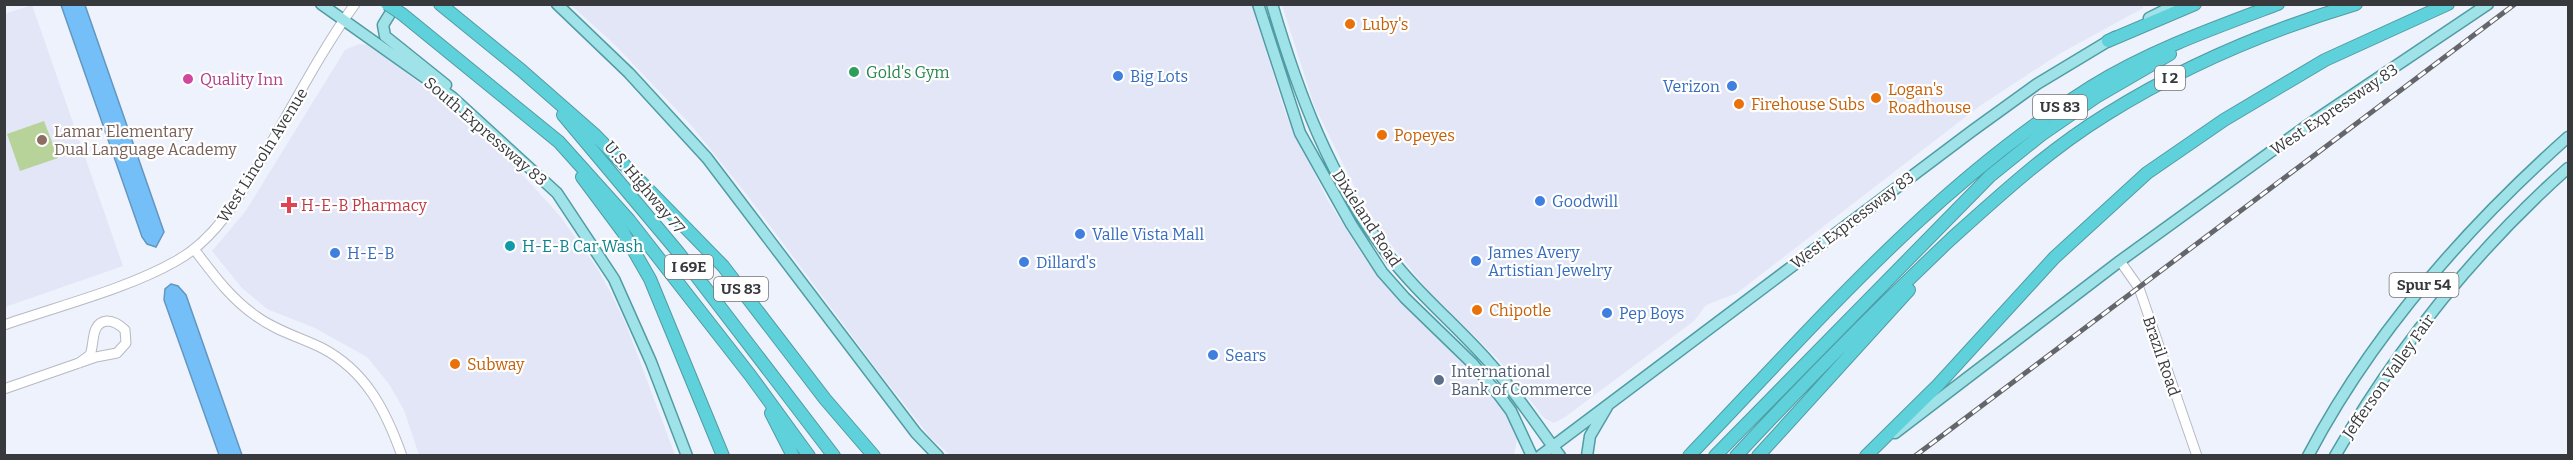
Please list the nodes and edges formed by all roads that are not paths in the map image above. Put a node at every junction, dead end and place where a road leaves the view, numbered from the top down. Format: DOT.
graph roads {
  1 [pos="321,4"];
  2 [pos="354,4"];
  3 [pos="387,4"];
  4 [pos="440,4"];
  5 [pos="557,4"];
  6 [pos="1258,4"];
  7 [pos="1272,4"];
  8 [pos="2177,4"];
  9 [pos="2194,4"];
  10 [pos="2278,4"];
  11 [pos="2356,4"];
  12 [pos="2448,4"];
  13 [pos="2488,4"];
  14 [pos="399,9"];
  15 [pos="344,19"];
  16 [pos="2223,25"];
  17 [pos="2108,41"];
  18 [pos="537,84"];
  19 [pos="452,97"];
  20 [pos="547,131"];
  21 [pos="2568,137"];
  22 [pos="2568,168"];
  23 [pos="2004,191"];
  24 [pos="194,249"];
  25 [pos="2120,261"];
  26 [pos="4,325"];
  27 [pos="80,363"];
  28 [pos="750,375"];
  29 [pos="4,389"];
  30 [pos="1611,402"];
  31 [pos="1553,446"];
  32 [pos="833,453"];
  33 [pos="402,456"];
  34 [pos="687,456"];
  35 [pos="723,456"];
  36 [pos="793,456"];
  37 [pos="809,456"];
  38 [pos="874,456"];
  39 [pos="938,456"];
  40 [pos="1533,456"];
  41 [pos="1540,456"];
  42 [pos="1560,456"];
  43 [pos="1587,456"];
  44 [pos="1689,456"];
  45 [pos="1715,456"];
  46 [pos="1736,456"];
  47 [pos="1758,456"];
  48 [pos="1866,456"];
  49 [pos="2197,456"];
  50 [pos="2308,456"];
  51 [pos="2335,456"];
  1 -- 15 [label="main road, South Expressway 83"];
  2 -- 15 [label="street, West Lincoln Avenue"];
  3 -- 14 [label="highway, I 69E, bridge"];
  4 -- 18 [label="highway, I 69E"];
  5 -- 39 [label="main road"];
  6 -- 40 [label="main road, Dixieland Road"];
  7 -- 31 [label="main road, Dixieland Road"];
  8 -- 17 [label="main road, West Expressway 83"];
  9 -- 17 [label="highway"];
  10 -- 16 [label="highway"];
  11 -- 23 [label="highway, I 2"];
  12 -- 48 [label="highway"];
  13 -- 25 [label="main road, West Expressway 83"];
  14 -- 19 [label="main road"];
  14 -- 20 [label="highway, I 69E"];
  15 -- 19 [label="main road, South Expressway 83"];
  15 -- 24 [label="street, West Lincoln Avenue"];
  16 -- 44 [label="highway, US 83"];
  16 -- 45 [label="highway"];
  17 -- 30 [label="main road, West Expressway 83"];
  18 -- 32 [label="highway, U.S. Highway 77 / I 69E"];
  18 -- 38 [label="highway, US 83"];
  19 -- 34 [label="main road, South Expressway 83"];
  20 -- 28 [label="highway, U.S. Highway 77 / I 69E"];
  20 -- 35 [label="highway"];
  21 -- 50 [label="main road, Spur 54"];
  22 -- 51 [label="main road, Jefferson Valley Fair / Spur 54"];
  23 -- 46 [label="highway"];
  23 -- 47 [label="highway"];
  24 -- 26 [label="street, West Lincoln Avenue"];
  24 -- 33 [label="street"];
  25 -- 48 [label="main road, West Expressway 83"];
  25 -- 49 [label="street, Brazil Road"];
  27 -- 27 [label="street"];
  27 -- 29 [label="street"];
  28 -- 36 [label="highway"];
  28 -- 37 [label="highway, U.S. Highway 77 / I 69E"];
  30 -- 31 [label="main road, West Expressway 83"];
  30 -- 43 [label="main road"];
  31 -- 41 [label="main road, West Expressway 83"];
  31 -- 42 [label="main road, Dixieland Road"];
}
